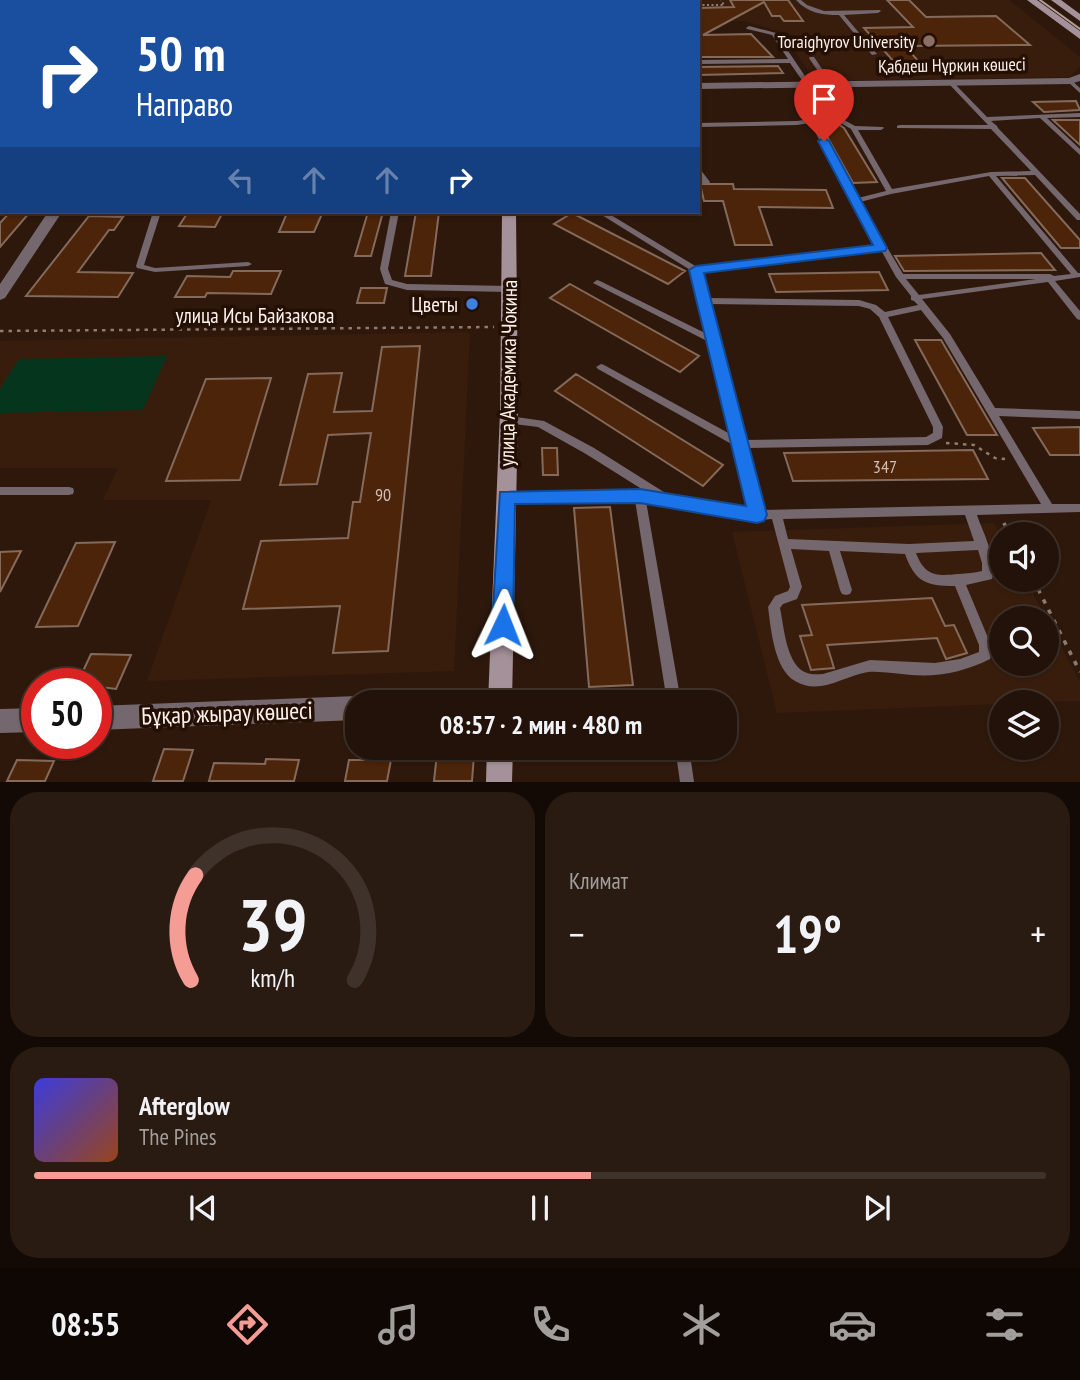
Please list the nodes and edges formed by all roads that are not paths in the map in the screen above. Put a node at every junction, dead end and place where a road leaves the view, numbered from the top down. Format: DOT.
graph roads {
  1 [pos="798,0"];
  2 [pos="1031,0"];
  3 [pos="1055,0"];
  4 [pos="878,11"];
  5 [pos="839,12"];
  6 [pos="1080,18"];
  7 [pos="749,28"];
  8 [pos="1080,36"];
  9 [pos="874,54"];
  10 [pos="812,58"];
  11 [pos="792,61"];
  12 [pos="700,62"];
  13 [pos="1075,79"];
  14 [pos="951,83"];
  15 [pos="812,85"];
  16 [pos="830,85"];
  17 [pos="700,86"];
  18 [pos="1080,91"];
  19 [pos="1042,116"];
  20 [pos="1080,116"];
  21 [pos="835,117"];
  22 [pos="988,119"];
  23 [pos="813,122"];
  24 [pos="700,125"];
  25 [pos="899,127"];
  26 [pos="995,127"];
  27 [pos="854,128"];
  28 [pos="881,128"];
  29 [pos="1080,153"];
  30 [pos="700,173"];
  31 [pos="1037,173"];
  32 [pos="991,174"];
  33 [pos="706,182"];
  34 [pos="890,192"];
  35 [pos="856,201"];
  36 [pos="54,214"];
  37 [pos="156,214"];
  38 [pos="395,214"];
  39 [pos="510,214"];
  40 [pos="604,214"];
  41 [pos="1078,215"];
  42 [pos="881,248"];
  43 [pos="248,264"];
  44 [pos="696,270"];
  45 [pos="1074,276"];
  46 [pos="900,277"];
  47 [pos="1051,281"];
  48 [pos="597,283"];
  49 [pos="509,289"];
  50 [pos="0,295"];
  51 [pos="704,301"];
  52 [pos="918,302"];
  53 [pos="883,315"];
  54 [pos="1080,317"];
  55 [pos="713,340"];
  56 [pos="601,367"];
  57 [pos="993,412"];
  58 [pos="1080,415"];
  59 [pos="509,421"];
  60 [pos="739,444"];
  61 [pos="0,491"];
  62 [pos="69,491"];
  63 [pos="640,496"];
  64 [pos="506,497"];
  65 [pos="667,499"];
  66 [pos="1080,508"];
  67 [pos="1049,509"];
  68 [pos="970,512"];
  69 [pos="757,515"];
  70 [pos="776,515"];
  71 [pos="784,544"];
  72 [pos="982,545"];
  73 [pos="833,546"];
  74 [pos="909,549"];
  75 [pos="958,579"];
  76 [pos="846,590"];
  77 [pos="500,690"];
  78 [pos="672,690"];
  79 [pos="345,708"];
  80 [pos="112,717"];
  81 [pos="21,720"];
  82 [pos="0,721"];
  83 [pos="500,760"];
  84 [pos="684,760"];
  85 [pos="499,782"];
  86 [pos="687,782"];
  1 -- 5 [label="lane"];
  2 -- 8 [label="main road"];
  3 -- 6 [label="main road"];
  4 -- 5 [label="lane"];
  5 -- 9 [label="lane"];
  7 -- 11 [label="lane"];
  10 -- 16 [label="lane"];
  11 -- 12 [label="lane"];
  11 -- 15 [label="lane"];
  13 -- 14 [label="street, Қабдеш Нұркин көшесі"];
  13 -- 18 [label="lane"];
  14 -- 16 [label="street, Қабдеш Нұркин көшесі"];
  14 -- 22 [label="lane"];
  15 -- 16 [label="street, Қабдеш Нұркин көшесі"];
  15 -- 17 [label="street, Қабдеш Нұркин көшесі"];
  15 -- 21 [label="lane"];
  19 -- 20 [label="lane"];
  19 -- 22 [label="lane"];
  19 -- 29 [label="lane"];
  21 -- 23 [label="lane"];
  21 -- 27 [label="lane"];
  22 -- 26 [label="lane"];
  23 -- 24 [label="lane"];
  23 -- 35 [label="lane"];
  25 -- 26 [label="lane"];
  26 -- 31 [label="lane"];
  27 -- 28 [label="lane"];
  27 -- 34 [label="lane"];
  30 -- 33 [label="lane"];
  31 -- 32 [label="lane"];
  31 -- 41 [label="lane"];
  32 -- 34 [label="lane"];
  32 -- 45 [label="lane"];
  34 -- 35 [label="lane"];
  35 -- 42 [label="lane"];
  36 -- 50 [label="street"];
  37 -- 43 [label="lane"];
  38 -- 49 [label="lane"];
  39 -- 49 [label="main road, улица Академика Чокина"];
  40 -- 44 [label="lane"];
  42 -- 44 [label="lane"];
  42 -- 46 [label="lane"];
  44 -- 51 [label="lane"];
  45 -- 46 [label="lane"];
  45 -- 47 [label="lane"];
  46 -- 52 [label="lane"];
  47 -- 52 [label="lane"];
  47 -- 54 [label="lane"];
  48 -- 55 [label="lane"];
  49 -- 59 [label="main road, улица Академика Чокина"];
  51 -- 53 [label="lane"];
  51 -- 55 [label="lane"];
  52 -- 53 [label="lane"];
  52 -- 57 [label="lane"];
  53 -- 60 [label="lane"];
  55 -- 60 [label="lane"];
  56 -- 60 [label="lane"];
  57 -- 58 [label="lane"];
  57 -- 67 [label="lane"];
  59 -- 64 [label="main road, улица Академика Чокина"];
  59 -- 65 [label="lane"];
  60 -- 69 [label="lane"];
  61 -- 62 [label="lane"];
  63 -- 64 [label="lane"];
  63 -- 65 [label="lane"];
  63 -- 78 [label="lane"];
  64 -- 77 [label="main road, улица Академика Чокина"];
  65 -- 69 [label="lane"];
  66 -- 67 [label="lane"];
  67 -- 68 [label="lane"];
  68 -- 70 [label="lane"];
  68 -- 72 [label="lane"];
  69 -- 70 [label="lane"];
  70 -- 71 [label="lane"];
  71 -- 73 [label="lane"];
  71 -- 75 [label="lane"];
  72 -- 74 [label="lane"];
  72 -- 75 [label="lane"];
  73 -- 74 [label="lane"];
  73 -- 76 [label="lane"];
  74 -- 75 [label="lane"];
  79 -- 80 [label="street, Бұқар жырау көшесі"];
  81 -- 82 [label="street"];
  83 -- 85 [label="main road"];
  84 -- 86 [label="lane"];
}
